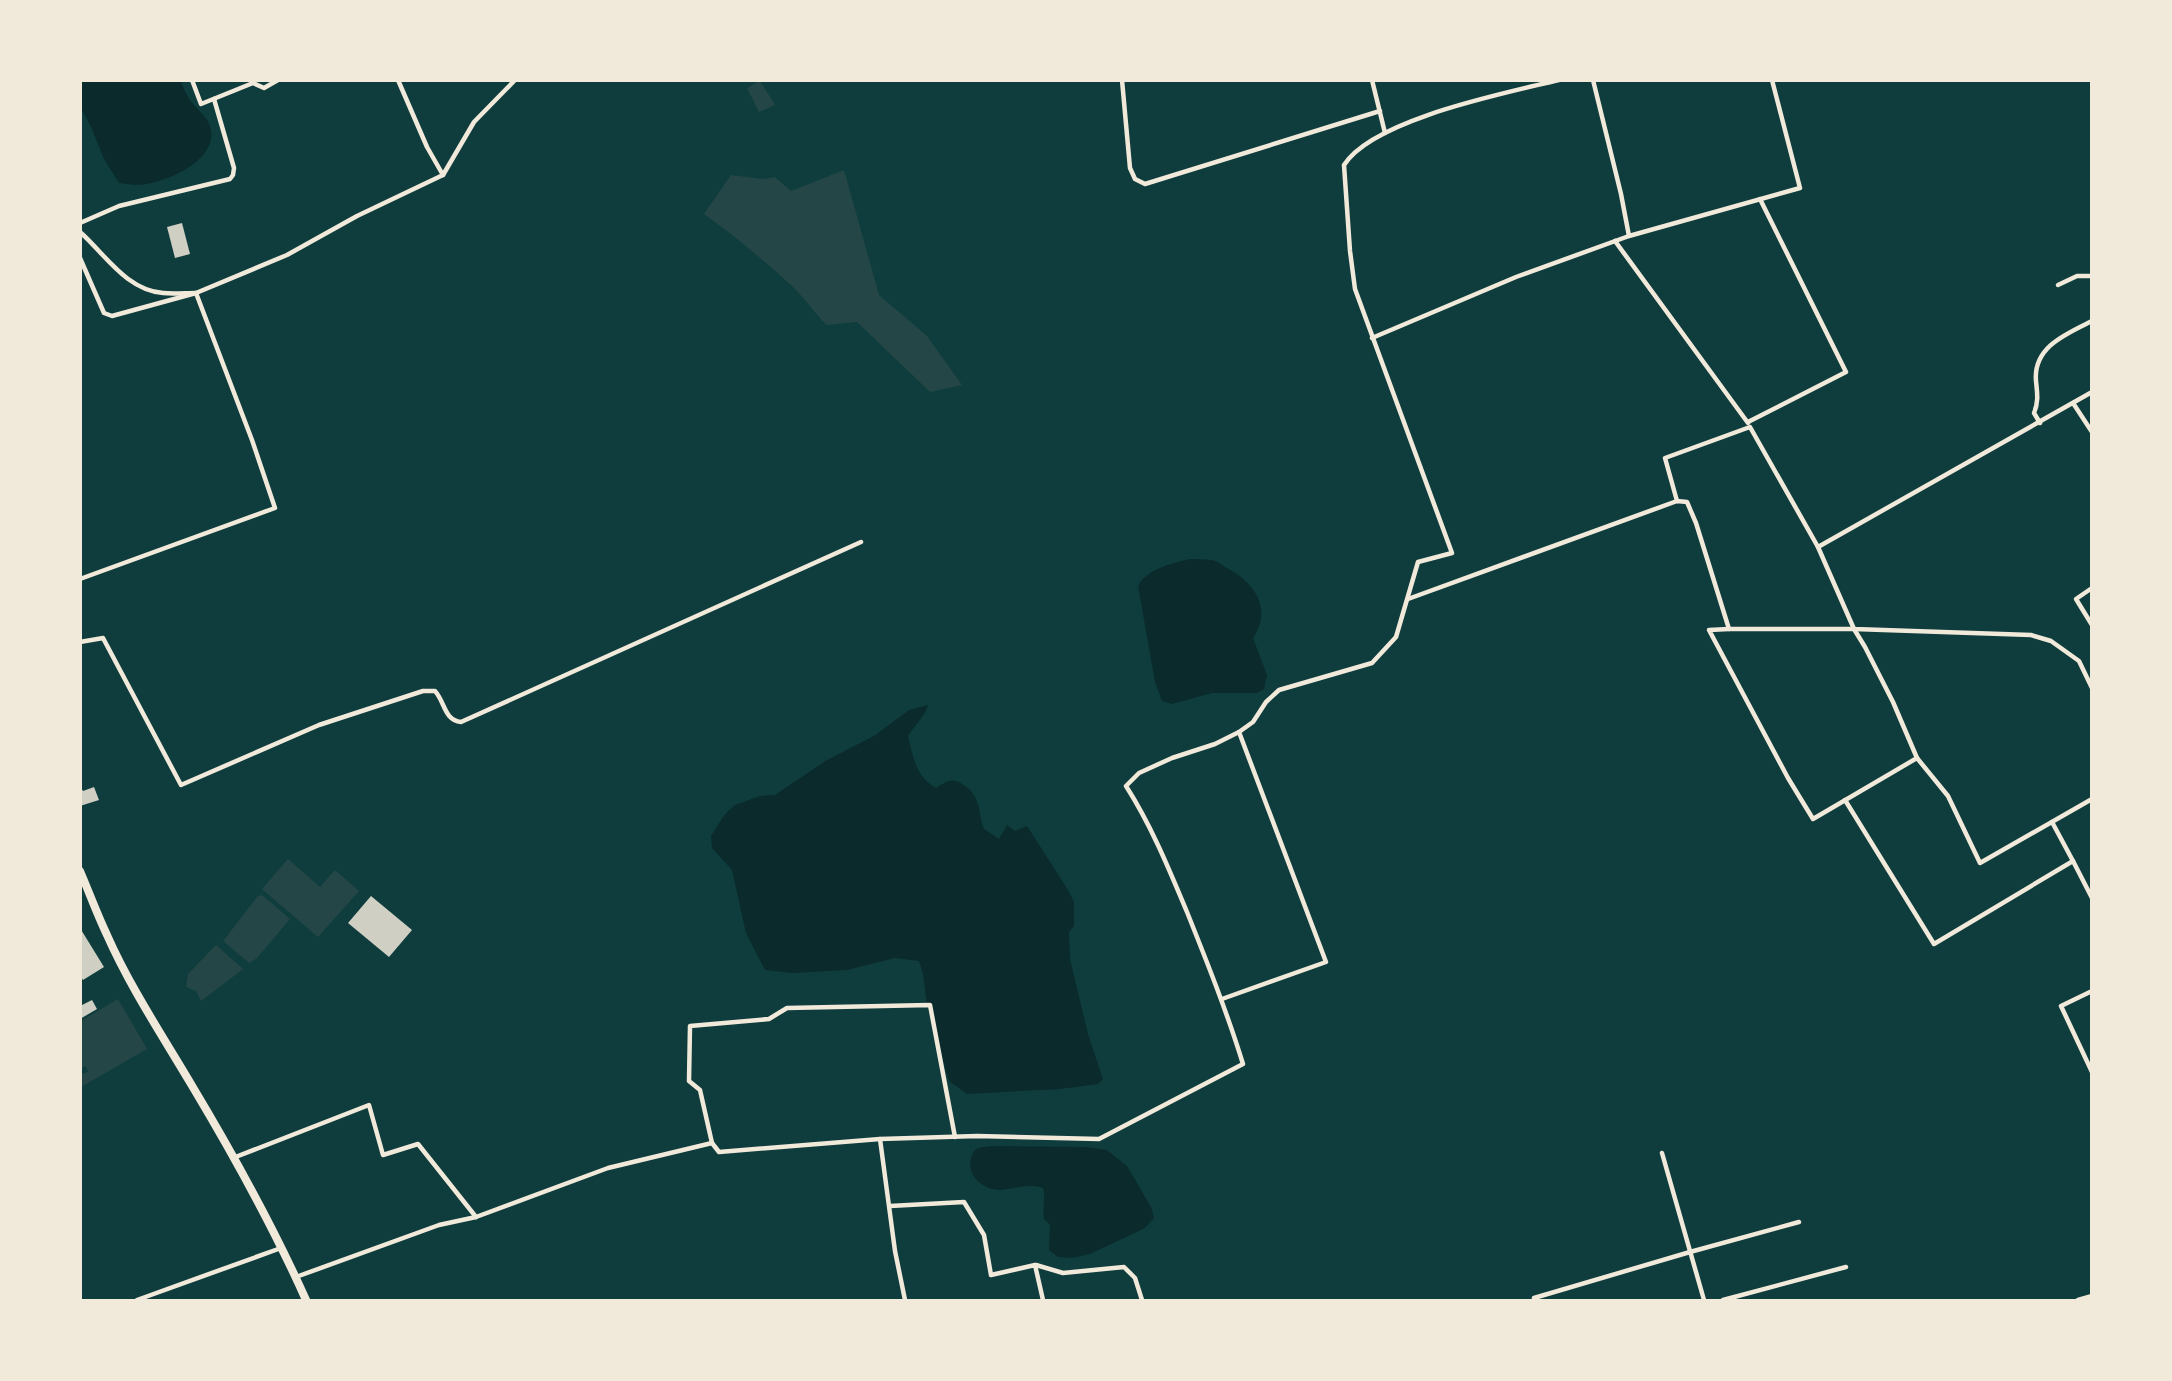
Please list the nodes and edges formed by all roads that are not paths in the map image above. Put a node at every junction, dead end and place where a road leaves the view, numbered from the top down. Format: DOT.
graph roads {
  1 [pos="192,80"];
  2 [pos="278,80"];
  3 [pos="398,80"];
  4 [pos="515,80"];
  5 [pos="1122,80"];
  6 [pos="1372,80"];
  7 [pos="1559,80"];
  8 [pos="1593,80"];
  9 [pos="1772,80"];
  10 [pos="214,99"];
  11 [pos="1380,111"];
  12 [pos="1385,133"];
  13 [pos="443,175"];
  14 [pos="1759,199"];
  15 [pos="80,223"];
  16 [pos="80,232"];
  17 [pos="1629,236"];
  18 [pos="1615,241"];
  19 [pos="80,258"];
  20 [pos="2091,276"];
  21 [pos="2058,285"];
  22 [pos="196,293"];
  23 [pos="2091,321"];
  24 [pos="1372,338"];
  25 [pos="2091,393"];
  26 [pos="2073,403"];
  27 [pos="2040,423"];
  28 [pos="1749,424"];
  29 [pos="2091,432"];
  30 [pos="1677,501"];
  31 [pos="861,542"];
  32 [pos="1818,547"];
  33 [pos="80,579"];
  34 [pos="2091,589"];
  35 [pos="1407,599"];
  36 [pos="2091,625"];
  37 [pos="1729,629"];
  38 [pos="1854,629"];
  39 [pos="80,642"];
  40 [pos="2091,688"];
  41 [pos="1239,732"];
  42 [pos="1917,758"];
  43 [pos="2091,799"];
  44 [pos="1845,800"];
  45 [pos="2052,822"];
  46 [pos="2073,861"];
  47 [pos="80,871"];
  48 [pos="2091,898"];
  49 [pos="2091,991"];
  50 [pos="1223,999"];
  51 [pos="2091,1072"];
  52 [pos="956,1137"];
  53 [pos="880,1139"];
  54 [pos="712,1143"];
  55 [pos="1662,1153"];
  56 [pos="232,1158"];
  57 [pos="890,1206"];
  58 [pos="476,1217"];
  59 [pos="1799,1222"];
  60 [pos="282,1247"];
  61 [pos="1690,1252"];
  62 [pos="1035,1265"];
  63 [pos="1846,1267"];
  64 [pos="296,1277"];
  65 [pos="2091,1296"];
  66 [pos="1534,1298"];
  67 [pos="137,1300"];
  68 [pos="306,1300"];
  69 [pos="905,1300"];
  70 [pos="1043,1300"];
  71 [pos="1142,1300"];
  72 [pos="1704,1300"];
  73 [pos="1723,1300"];
  74 [pos="2078,1300"];
  1 -- 10 [label="street"];
  2 -- 10 [label="street"];
  3 -- 13 [label="street"];
  4 -- 13 [label="street"];
  5 -- 11 [label="street"];
  6 -- 11 [label="street"];
  7 -- 12 [label="street"];
  8 -- 17 [label="street"];
  9 -- 14 [label="street"];
  10 -- 15 [label="street"];
  11 -- 12 [label="street"];
  12 -- 24 [label="street"];
  13 -- 22 [label="street"];
  14 -- 17 [label="street"];
  14 -- 28 [label="street"];
  16 -- 22 [label="street"];
  17 -- 18 [label="street"];
  18 -- 24 [label="street"];
  18 -- 28 [label="street"];
  19 -- 22 [label="street"];
  20 -- 21 [label="street"];
  22 -- 33 [label="street"];
  23 -- 27 [label="street"];
  24 -- 35 [label="street"];
  25 -- 26 [label="street"];
  26 -- 27 [label="street"];
  26 -- 29 [label="street"];
  27 -- 32 [label="street"];
  28 -- 30 [label="street"];
  28 -- 32 [label="street"];
  30 -- 35 [label="street"];
  30 -- 37 [label="street"];
  31 -- 39 [label="street"];
  32 -- 38 [label="street"];
  34 -- 36 [label="street"];
  35 -- 41 [label="street"];
  37 -- 38 [label="street"];
  37 -- 44 [label="street"];
  38 -- 40 [label="street"];
  38 -- 42 [label="street"];
  41 -- 50 [label="street"];
  41 -- 50 [label="street"];
  42 -- 44 [label="street"];
  42 -- 45 [label="street"];
  43 -- 45 [label="street"];
  44 -- 46 [label="street"];
  45 -- 46 [label="street"];
  46 -- 48 [label="street"];
  47 -- 56 [label="highway"];
  49 -- 51 [label="street"];
  50 -- 52 [label="street"];
  52 -- 53 [label="street"];
  52 -- 54 [label="street"];
  53 -- 54 [label="street"];
  53 -- 57 [label="street"];
  54 -- 58 [label="street"];
  55 -- 61 [label="street"];
  56 -- 58 [label="street"];
  56 -- 60 [label="highway"];
  57 -- 62 [label="street"];
  57 -- 69 [label="street"];
  58 -- 64 [label="street"];
  59 -- 61 [label="street"];
  60 -- 64 [label="highway"];
  60 -- 67 [label="street"];
  61 -- 66 [label="street"];
  61 -- 72 [label="street"];
  62 -- 70 [label="street"];
  62 -- 71 [label="street"];
  63 -- 73 [label="street"];
  64 -- 68 [label="highway"];
  65 -- 74 [label="street"];
}
